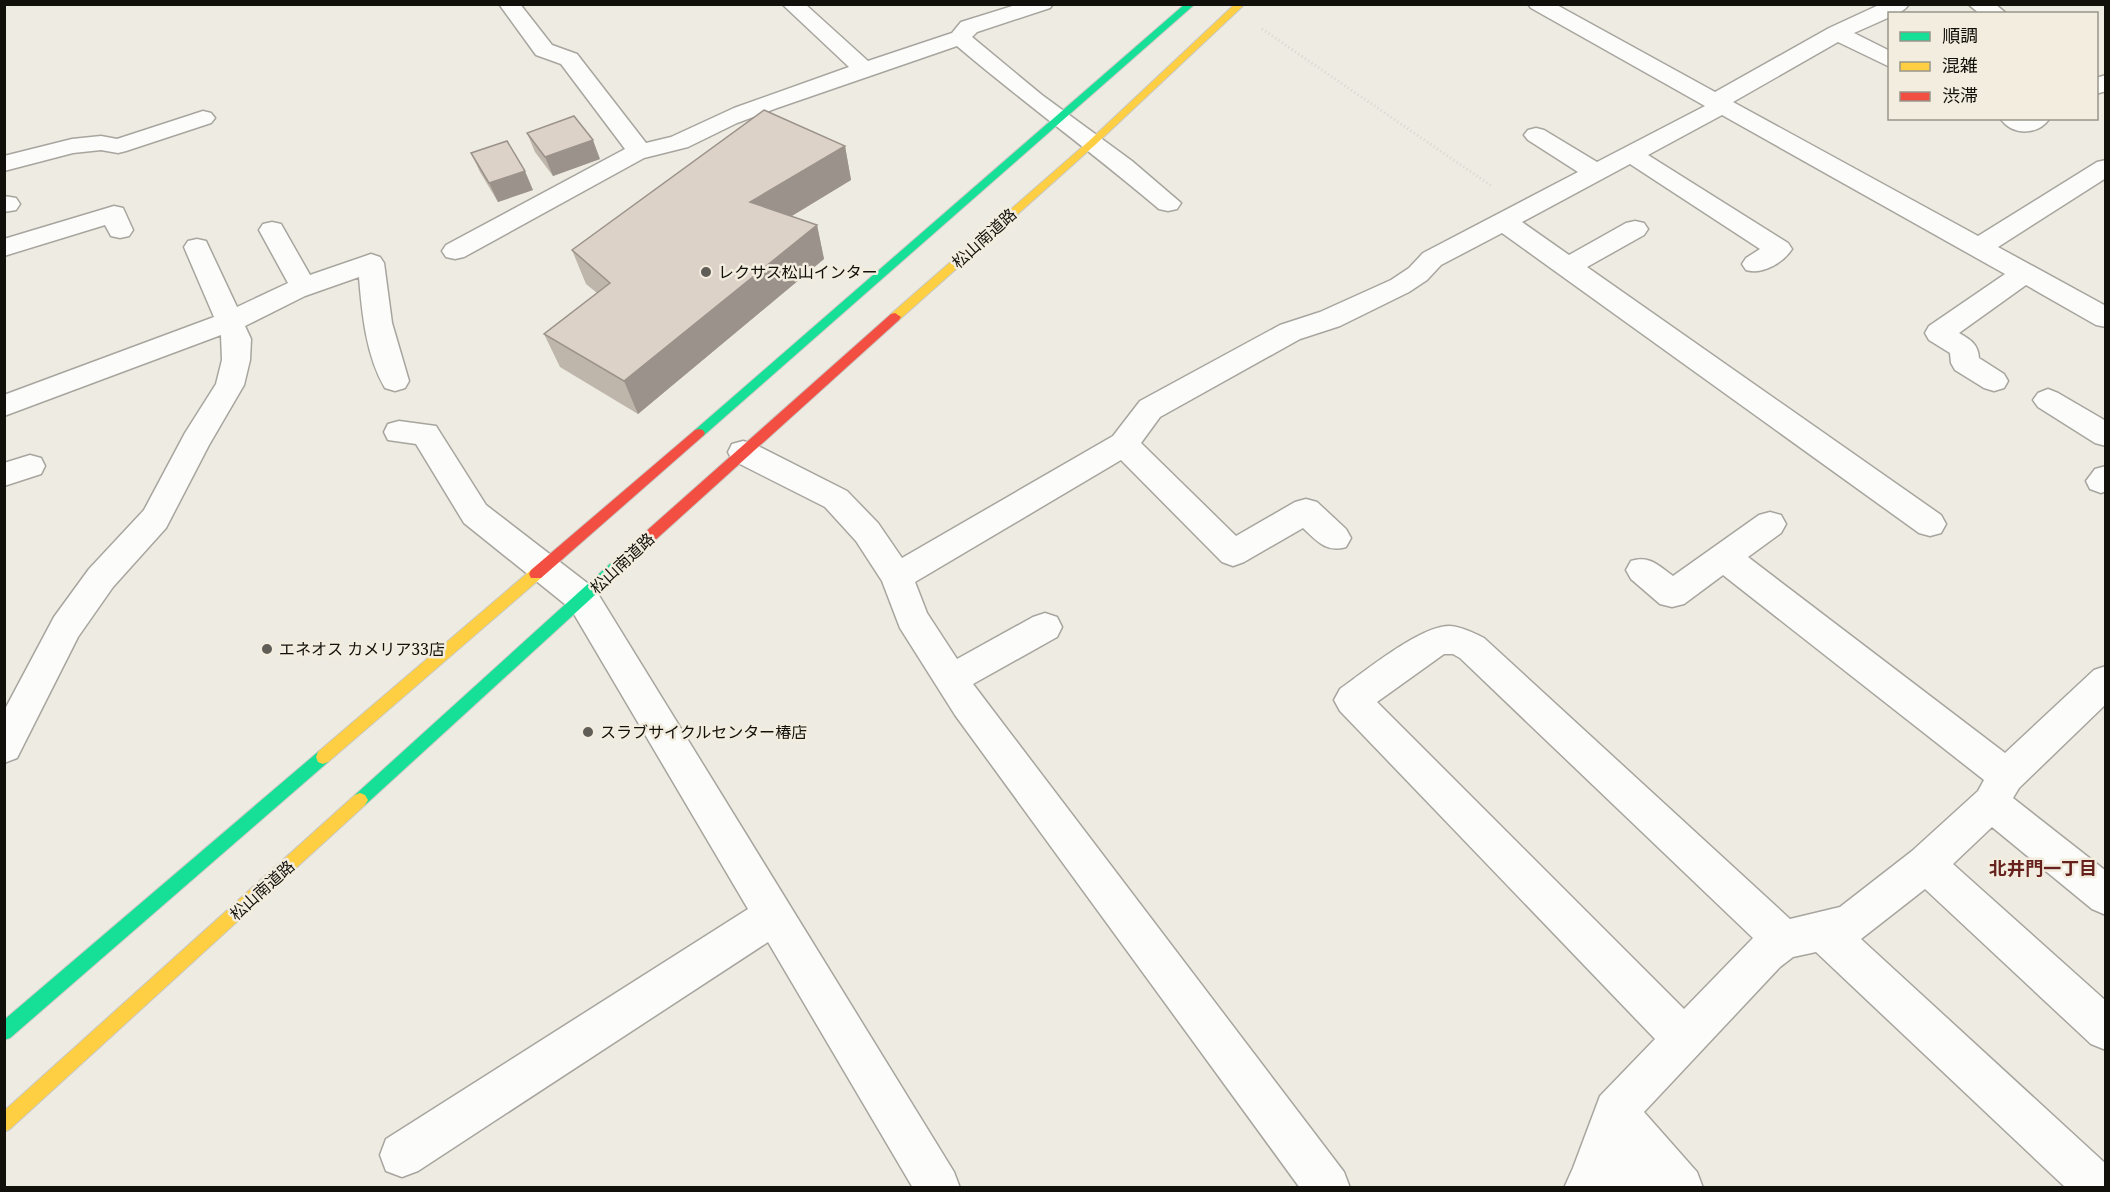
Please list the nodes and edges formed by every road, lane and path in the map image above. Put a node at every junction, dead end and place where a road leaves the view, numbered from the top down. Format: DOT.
graph roads {
  1 [pos="509,4"];
  2 [pos="792,4"];
  3 [pos="1043,4"];
  4 [pos="1191,4"];
  5 [pos="1241,4"];
  6 [pos="1538,4"];
  7 [pos="1899,4"];
  8 [pos="1978,4"];
  9 [pos="1993,12"];
  10 [pos="1227,16"];
  11 [pos="1836,33"];
  12 [pos="960,38"];
  13 [pos="1888,59"];
  14 [pos="865,70"];
  15 [pos="1719,104"];
  16 [pos="203,118"];
  17 [pos="1059,118"];
  18 [pos="2015,120"];
  19 [pos="2036,120"];
  20 [pos="1560,124"];
  21 [pos="1092,143"];
  22 [pos="639,151"];
  23 [pos="1631,154"];
  24 [pos="4,164"];
  25 [pos="2106,167"];
  26 [pos="1596,172"];
  27 [pos="1168,203"];
  28 [pos="1515,215"];
  29 [pos="1635,229"];
  30 [pos="120,230"];
  31 [pos="272,230"];
  32 [pos="196,247"];
  33 [pos="4,248"];
  34 [pos="1978,248"];
  35 [pos="455,251"];
  36 [pos="1755,264"];
  37 [pos="1567,267"];
  38 [pos="2025,273"];
  39 [pos="304,287"];
  40 [pos="2106,318"];
  41 [pos="229,322"];
  42 [pos="396,381"];
  43 [pos="1994,381"];
  44 [pos="2048,400"];
  45 [pos="4,406"];
  46 [pos="399,432"];
  47 [pos="2106,435"];
  48 [pos="1124,444"];
  49 [pos="743,452"];
  50 [pos="1770,524"];
  51 [pos="1930,524"];
  52 [pos="1335,538"];
  53 [pos="1724,557"];
  54 [pos="542,568"];
  55 [pos="1642,570"];
  56 [pos="897,577"];
  57 [pos="583,599"];
  58 [pos="1045,627"];
  59 [pos="951,679"];
  60 [pos="2106,681"];
  61 [pos="4,747"];
  62 [pos="1999,789"];
  63 [pos="1926,864"];
  64 [pos="2106,896"];
  65 [pos="774,915"];
  66 [pos="1804,936"];
  67 [pos="2106,1029"];
  68 [pos="4,1032"];
  69 [pos="1684,1039"];
  70 [pos="4,1123"];
  71 [pos="1609,1129"];
  72 [pos="402,1155"];
  73 [pos="938,1188"];
  74 [pos="1328,1188"];
  75 [pos="1586,1188"];
  76 [pos="1637,1188"];
  77 [pos="1681,1188"];
  78 [pos="2099,1188"];
  1 -- 22 [label="street"];
  2 -- 14 [label="street"];
  3 -- 12 [label="street"];
  4 -- 17 [label="highway"];
  5 -- 10 [label="highway, 松山南道路"];
  6 -- 15 [label="street"];
  7 -- 11 [label="street"];
  8 -- 9 [label="street"];
  10 -- 21 [label="highway, 松山南道路"];
  10 -- 28 [label="path"];
  11 -- 13 [label="street"];
  11 -- 15 [label="street"];
  12 -- 14 [label="street"];
  12 -- 17 [label="street"];
  14 -- 22 [label="street"];
  15 -- 23 [label="street"];
  15 -- 34 [label="street"];
  16 -- 24 [label="street"];
  17 -- 21 [label="street"];
  17 -- 54 [label="highway"];
  18 -- 19 [label="street"];
  20 -- 26 [label="street"];
  21 -- 27 [label="street"];
  21 -- 49 [label="highway, 松山南道路"];
  22 -- 35 [label="street"];
  23 -- 26 [label="street"];
  23 -- 36 [label="street"];
  25 -- 34 [label="street"];
  26 -- 28 [label="street"];
  28 -- 37 [label="street"];
  28 -- 48 [label="street"];
  29 -- 37 [label="street"];
  30 -- 33 [label="street"];
  31 -- 39 [label="street"];
  32 -- 41 [label="street"];
  34 -- 38 [label="street"];
  37 -- 51 [label="street"];
  38 -- 40 [label="street"];
  38 -- 43 [label="street"];
  39 -- 41 [label="street"];
  39 -- 42 [label="street"];
  41 -- 45 [label="street"];
  41 -- 61 [label="street"];
  44 -- 47 [label="street"];
  46 -- 54 [label="street"];
  48 -- 52 [label="street"];
  48 -- 56 [label="street"];
  49 -- 56 [label="street"];
  49 -- 57 [label="highway, 松山南道路"];
  50 -- 53 [label="street"];
  53 -- 55 [label="street"];
  53 -- 62 [label="street"];
  54 -- 57 [label="street"];
  54 -- 68 [label="highway"];
  56 -- 59 [label="street"];
  57 -- 65 [label="street"];
  57 -- 70 [label="highway, 松山南道路"];
  58 -- 59 [label="street"];
  59 -- 74 [label="street"];
  60 -- 62 [label="street"];
  62 -- 63 [label="street"];
  62 -- 64 [label="street"];
  63 -- 66 [label="street"];
  63 -- 67 [label="street"];
  65 -- 72 [label="street"];
  65 -- 73 [label="street"];
  66 -- 69 [label="street"];
  66 -- 69 [label="street"];
  66 -- 78 [label="street"];
  69 -- 71 [label="street"];
  71 -- 75 [label="street"];
  71 -- 76 [label="street"];
  71 -- 77 [label="street"];
}
